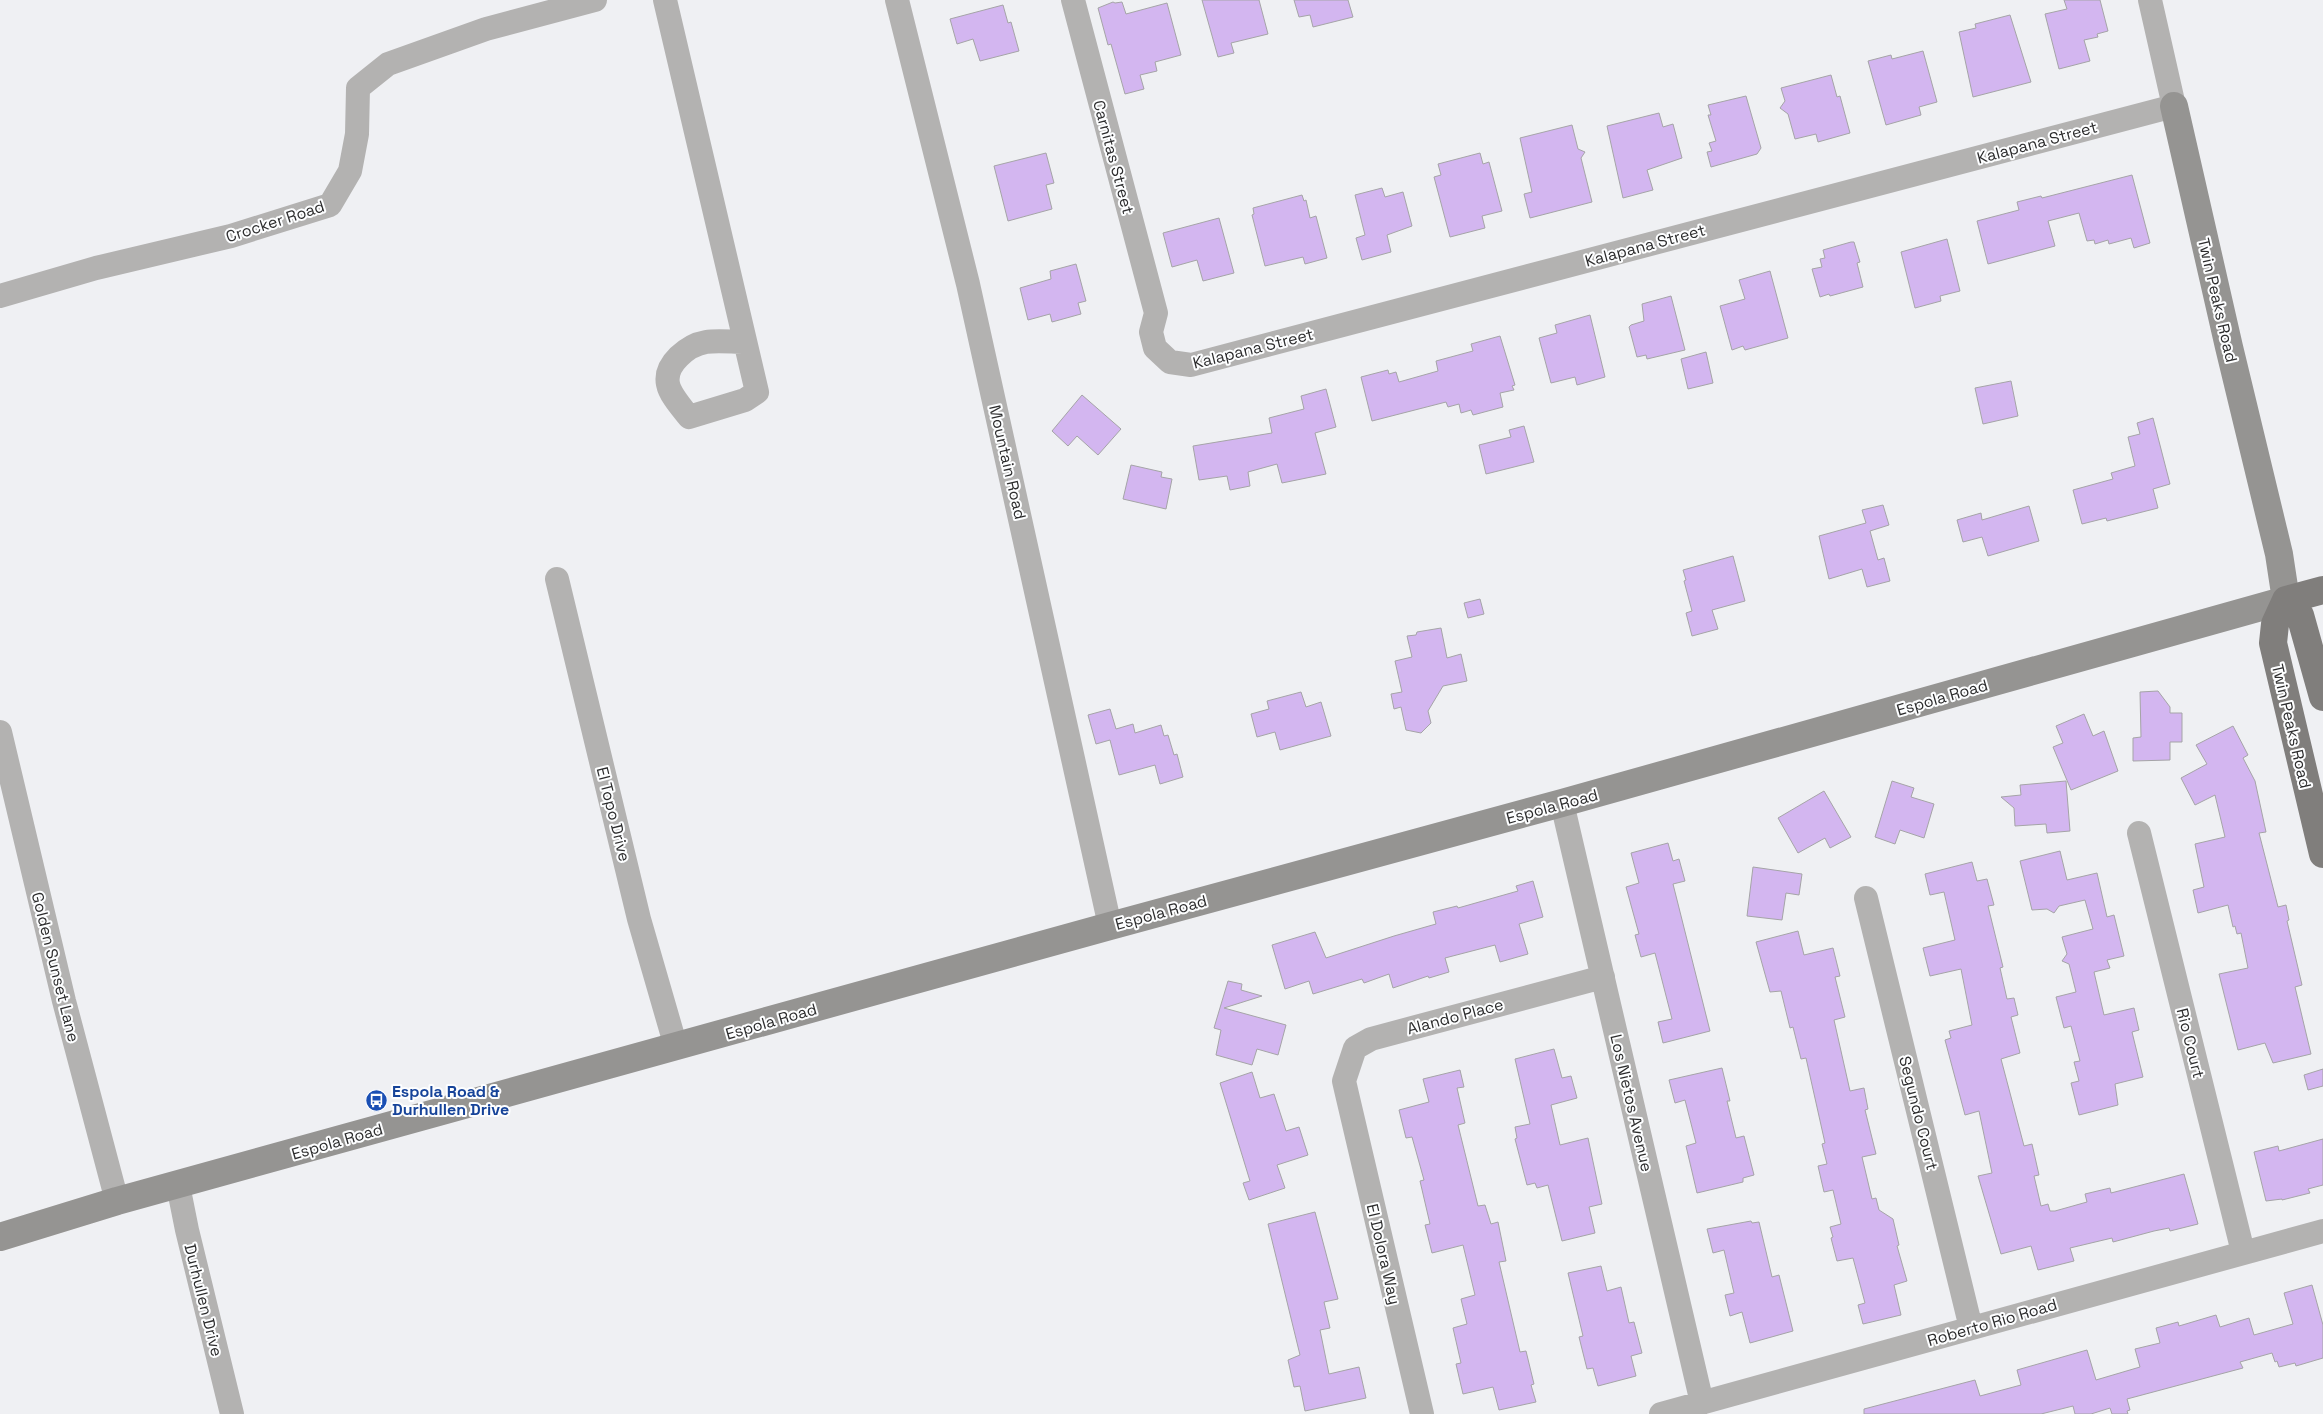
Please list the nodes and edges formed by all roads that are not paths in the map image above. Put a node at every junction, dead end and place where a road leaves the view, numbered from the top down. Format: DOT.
graph roads {
  1 [pos="595,0"];
  2 [pos="665,0"];
  3 [pos="897,0"];
  4 [pos="1072,0"];
  5 [pos="2150,0"];
  6 [pos="2174,106"];
  7 [pos="0,296"];
  8 [pos="1156,313"];
  9 [pos="745,342"];
  10 [pos="558,579"];
  11 [pos="2323,590"];
  12 [pos="2286,600"];
  13 [pos="2323,697"];
  14 [pos="0,732"];
  15 [pos="1562,803"];
  16 [pos="2139,833"];
  17 [pos="2323,854"];
  18 [pos="1866,898"];
  19 [pos="1110,926"];
  20 [pos="1603,977"];
  21 [pos="676,1047"];
  22 [pos="1346,1094"];
  23 [pos="178,1185"];
  24 [pos="117,1201"];
  25 [pos="2323,1231"];
  26 [pos="0,1237"];
  27 [pos="2243,1252"];
  28 [pos="1972,1328"];
  29 [pos="1702,1403"];
  30 [pos="232,1414"];
  31 [pos="1422,1414"];
  32 [pos="1661,1414"];
  1 -- 7 [label="street, Crocker Road"];
  2 -- 9 [label="street"];
  3 -- 19 [label="street, Mountain Road"];
  4 -- 8 [label="street, Carnitas Street"];
  5 -- 6 [label="street, Twin Peaks Road"];
  6 -- 8 [label="street, Kalapana Street"];
  6 -- 12 [label="main road, Twin Peaks Road"];
  10 -- 21 [label="street, El Topo Drive"];
  11 -- 12 [label="main road, Espola Road"];
  12 -- 13 [label="main road, Twin Peaks Road"];
  12 -- 15 [label="main road, Espola Road"];
  12 -- 17 [label="main road, Twin Peaks Road"];
  14 -- 24 [label="street, Golden Sunset Lane"];
  15 -- 19 [label="main road, Espola Road"];
  15 -- 20 [label="street, Los Nietos Avenue"];
  16 -- 27 [label="street, Rio Court"];
  18 -- 28 [label="street, Segundo Court"];
  19 -- 21 [label="main road, Espola Road"];
  20 -- 22 [label="street, Alando Place"];
  20 -- 29 [label="street, Los Nietos Avenue"];
  21 -- 23 [label="main road, Espola Road"];
  22 -- 31 [label="street, El Dolora Way"];
  23 -- 24 [label="main road, Espola Road"];
  23 -- 30 [label="street, Durhullen Drive"];
  24 -- 26 [label="main road, Espola Road"];
  25 -- 27 [label="street, Roberto Rio Road"];
  27 -- 28 [label="street, Roberto Rio Road"];
  28 -- 29 [label="street, Roberto Rio Road"];
  29 -- 32 [label="street, Roberto Rio Road"];
}
